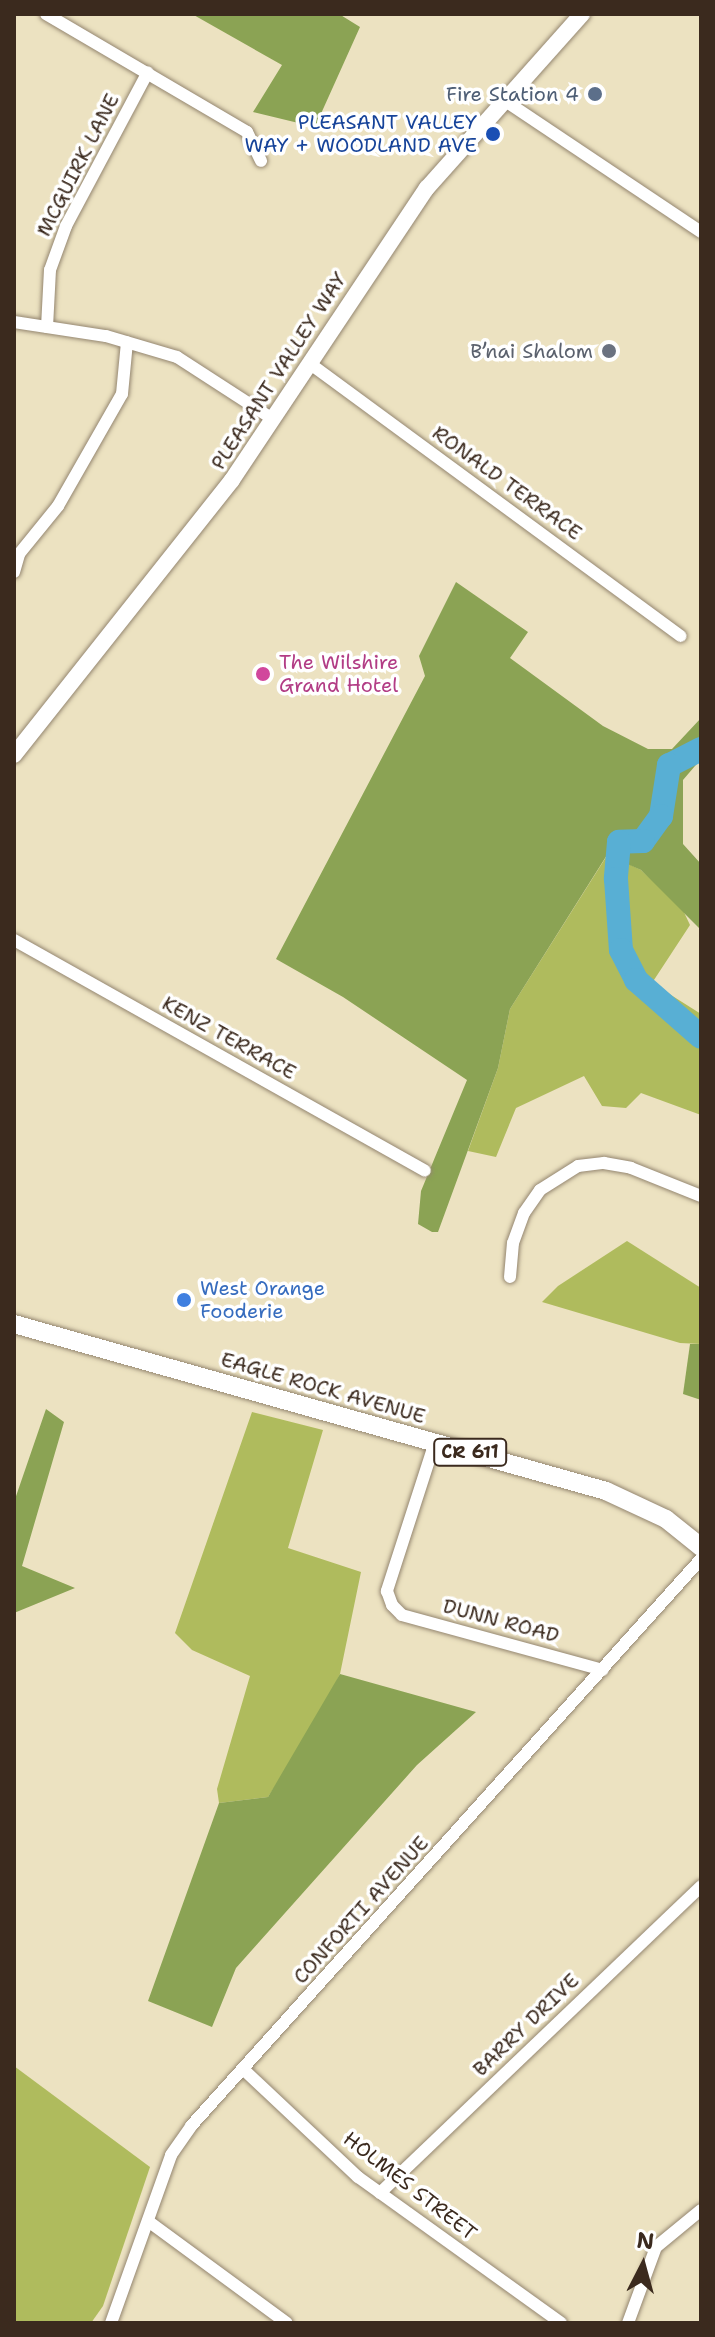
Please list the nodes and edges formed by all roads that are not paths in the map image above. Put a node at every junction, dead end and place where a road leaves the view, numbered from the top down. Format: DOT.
graph roads {
  1 [pos="46,14"];
  2 [pos="582,14"];
  3 [pos="148,72"];
  4 [pos="504,100"];
  5 [pos="261,161"];
  6 [pos="701,232"];
  7 [pos="14,322"];
  8 [pos="47,327"];
  9 [pos="127,342"];
  10 [pos="309,363"];
  11 [pos="273,419"];
  12 [pos="14,572"];
  13 [pos="680,636"];
  14 [pos="14,755"];
  15 [pos="14,940"];
  16 [pos="425,1171"];
  17 [pos="701,1196"];
  18 [pos="510,1277"];
  19 [pos="14,1324"];
  20 [pos="435,1442"];
  21 [pos="701,1547"];
  22 [pos="701,1559"];
  23 [pos="603,1670"];
  24 [pos="701,1886"];
  25 [pos="243,2069"];
  26 [pos="380,2193"];
  27 [pos="701,2210"];
  28 [pos="148,2221"];
  29 [pos="111,2323"];
  30 [pos="287,2323"];
  31 [pos="561,2323"];
  32 [pos="628,2323"];
  1 -- 3 [label="street"];
  2 -- 4 [label="main road, PLEASANT VALLEY WAY"];
  3 -- 5 [label="street"];
  3 -- 8 [label="street, MCGUIRK LANE"];
  4 -- 6 [label="street"];
  4 -- 10 [label="main road, PLEASANT VALLEY WAY"];
  7 -- 8 [label="street"];
  8 -- 9 [label="street"];
  9 -- 11 [label="street"];
  9 -- 12 [label="street"];
  10 -- 11 [label="main road, PLEASANT VALLEY WAY"];
  10 -- 13 [label="street, RONALD TERRACE"];
  11 -- 14 [label="main road, PLEASANT VALLEY WAY"];
  15 -- 16 [label="street, KENZ TERRACE"];
  17 -- 18 [label="street"];
  19 -- 20 [label="main road, EAGLE ROCK AVENUE / CR 611"];
  20 -- 21 [label="main road, EAGLE ROCK AVENUE / CR 611"];
  20 -- 23 [label="street, DUNN ROAD"];
  22 -- 23 [label="street, CONFORTI AVENUE"];
  23 -- 25 [label="street, CONFORTI AVENUE"];
  24 -- 26 [label="street, BARRY DRIVE"];
  25 -- 26 [label="street, HOLMES STREET"];
  25 -- 28 [label="street, CONFORTI AVENUE"];
  26 -- 31 [label="street, HOLMES STREET"];
  27 -- 32 [label="street"];
  28 -- 29 [label="street, CONFORTI AVENUE"];
  28 -- 30 [label="street"];
}
